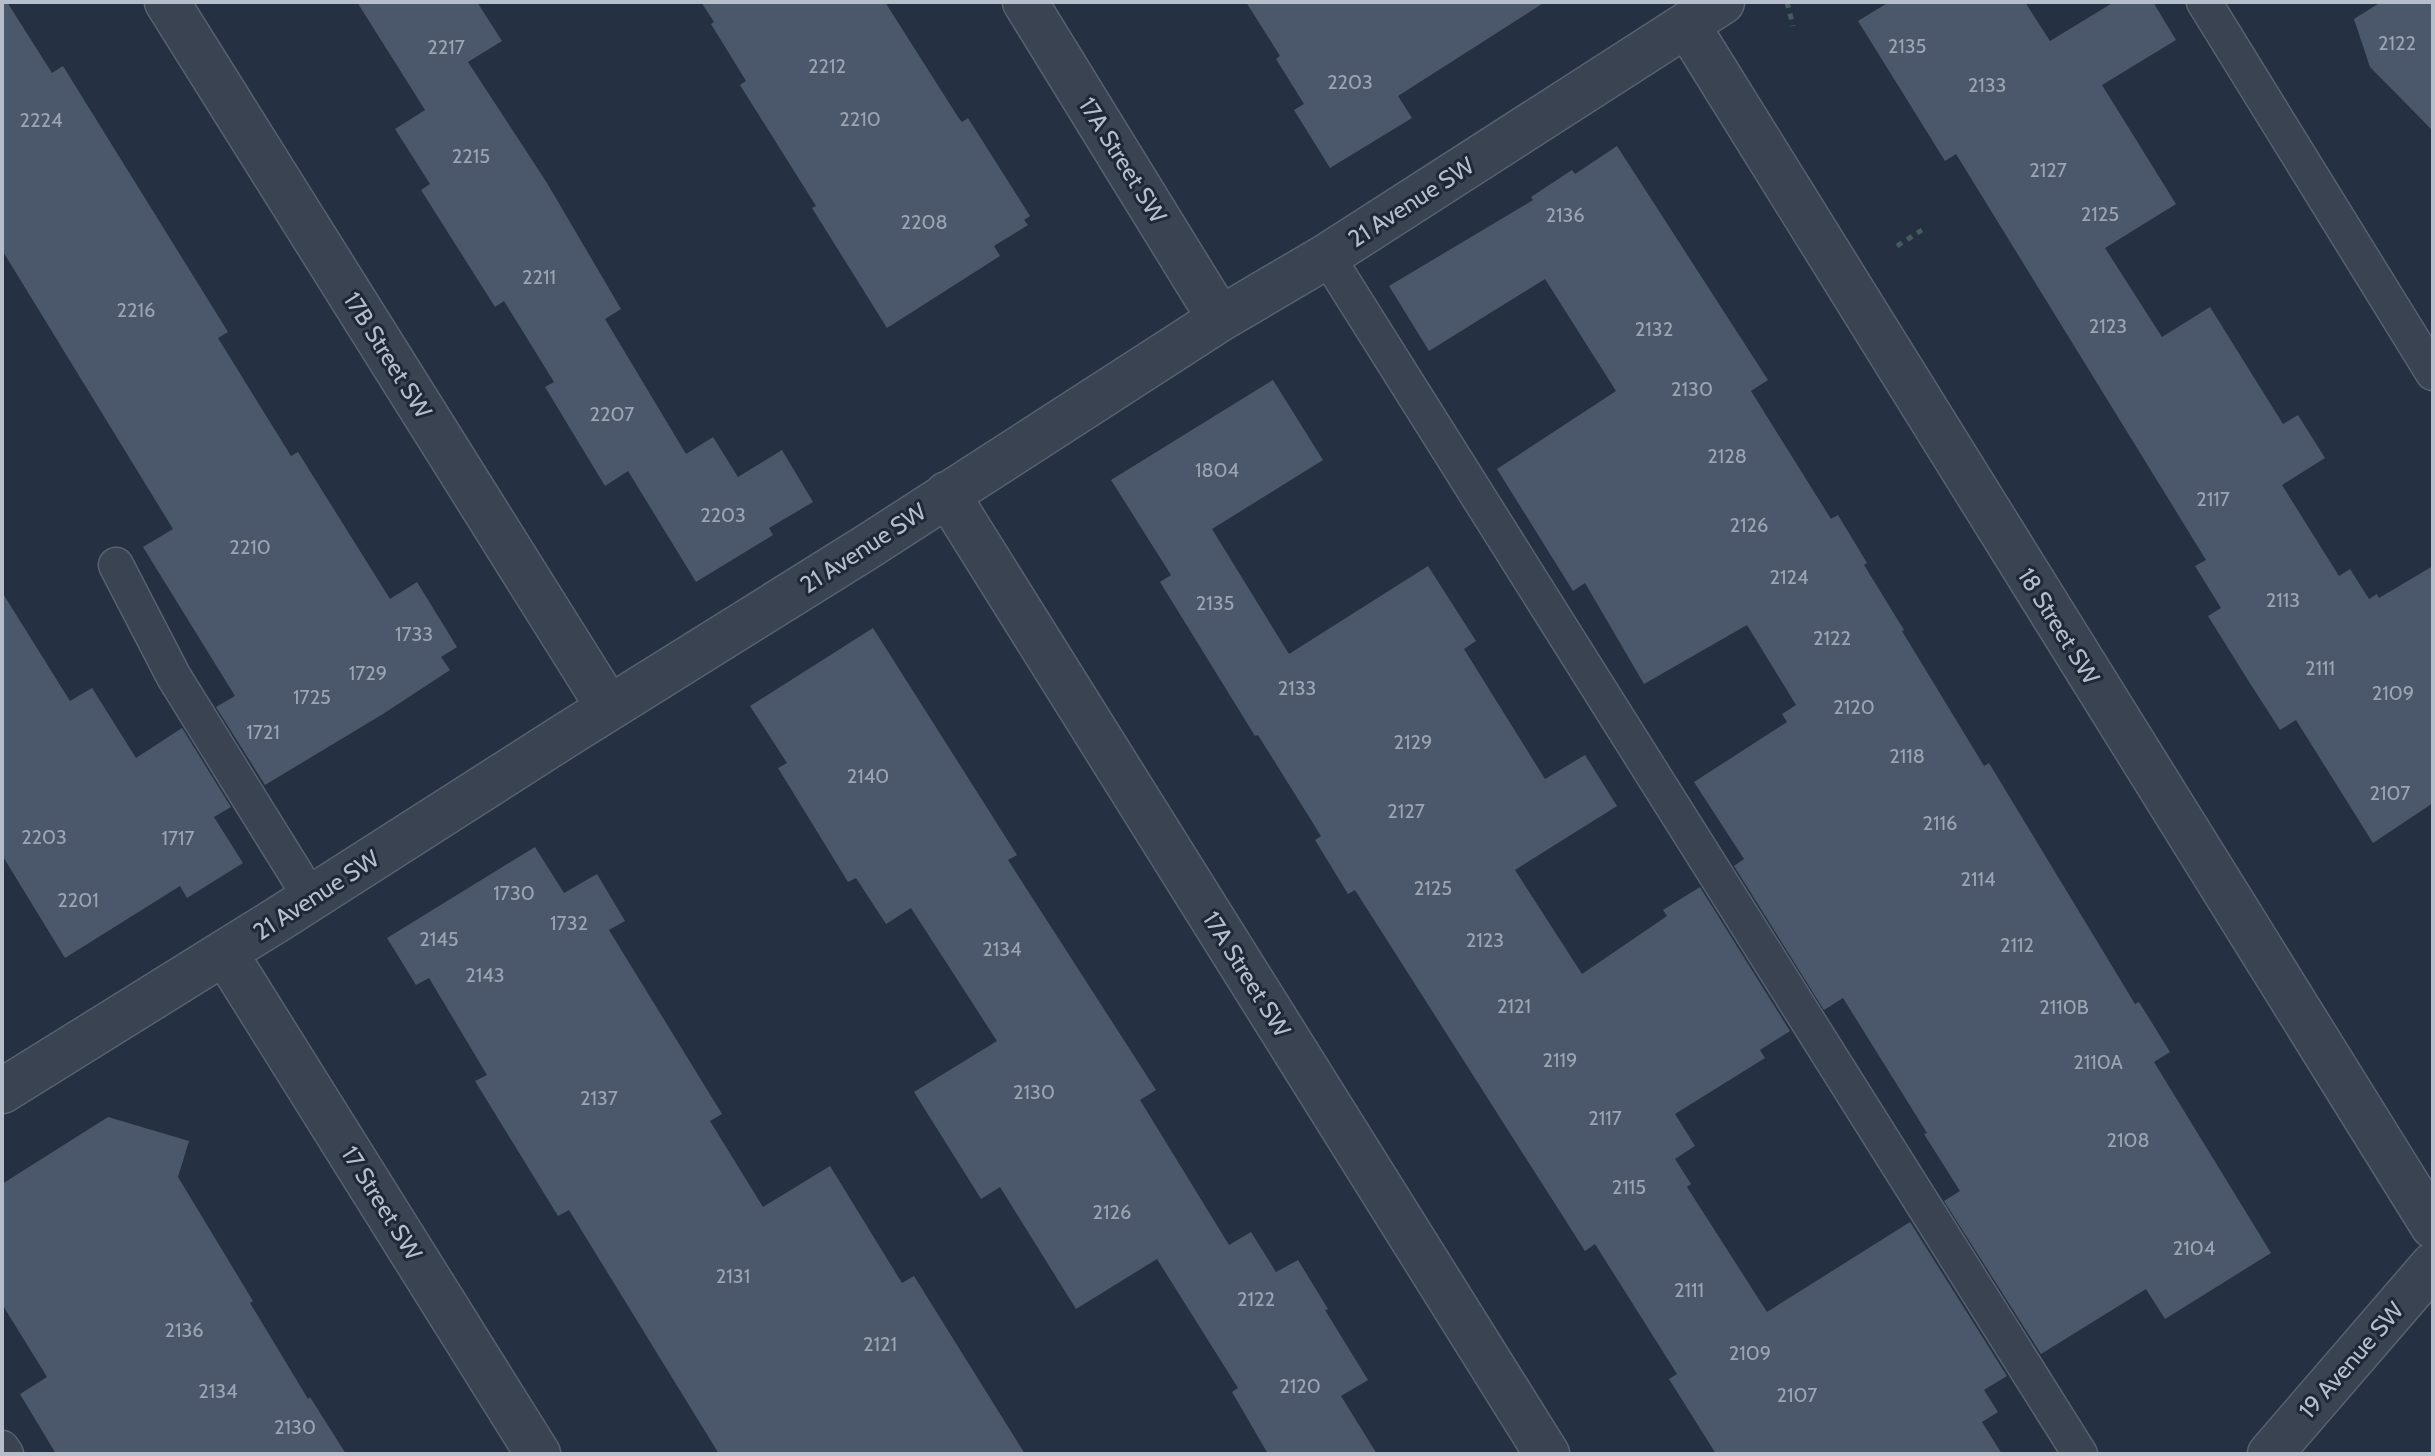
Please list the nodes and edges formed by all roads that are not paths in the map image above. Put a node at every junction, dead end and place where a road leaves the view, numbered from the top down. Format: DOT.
graph roads {
  1 [pos="167,2"];
  2 [pos="1025,2"];
  3 [pos="2204,2"];
  4 [pos="1704,13"];
  5 [pos="1327,256"];
  6 [pos="1220,319"];
  7 [pos="2433,373"];
  8 [pos="947,494"];
  9 [pos="116,565"];
  10 [pos="609,708"];
  11 [pos="311,898"];
  12 [pos="225,953"];
  13 [pos="7,1077"];
  14 [pos="2433,1226"];
  15 [pos="2433,1265"];
  16 [pos="2,1448"];
  17 [pos="6,1454"];
  18 [pos="538,1454"];
  19 [pos="1547,1454"];
  20 [pos="2080,1454"];
  21 [pos="2270,1454"];
  1 -- 10 [label="street, 17B Street SW"];
  2 -- 6 [label="street, 17A Street SW"];
  3 -- 7 [label="lane"];
  4 -- 5 [label="street, 21 Avenue SW"];
  4 -- 14 [label="street, 18 Street SW"];
  5 -- 6 [label="street, 21 Avenue SW"];
  5 -- 20 [label="lane"];
  6 -- 8 [label="street, 21 Avenue SW"];
  8 -- 10 [label="street, 21 Avenue SW"];
  8 -- 19 [label="street, 17A Street SW"];
  9 -- 11 [label="lane"];
  10 -- 11 [label="street, 21 Avenue SW"];
  11 -- 12 [label="street, 21 Avenue SW"];
  12 -- 13 [label="street, 21 Avenue SW"];
  12 -- 18 [label="street, 17 Street SW"];
  15 -- 21 [label="street, 19 Avenue SW"];
  16 -- 17 [label="lane"];
}
